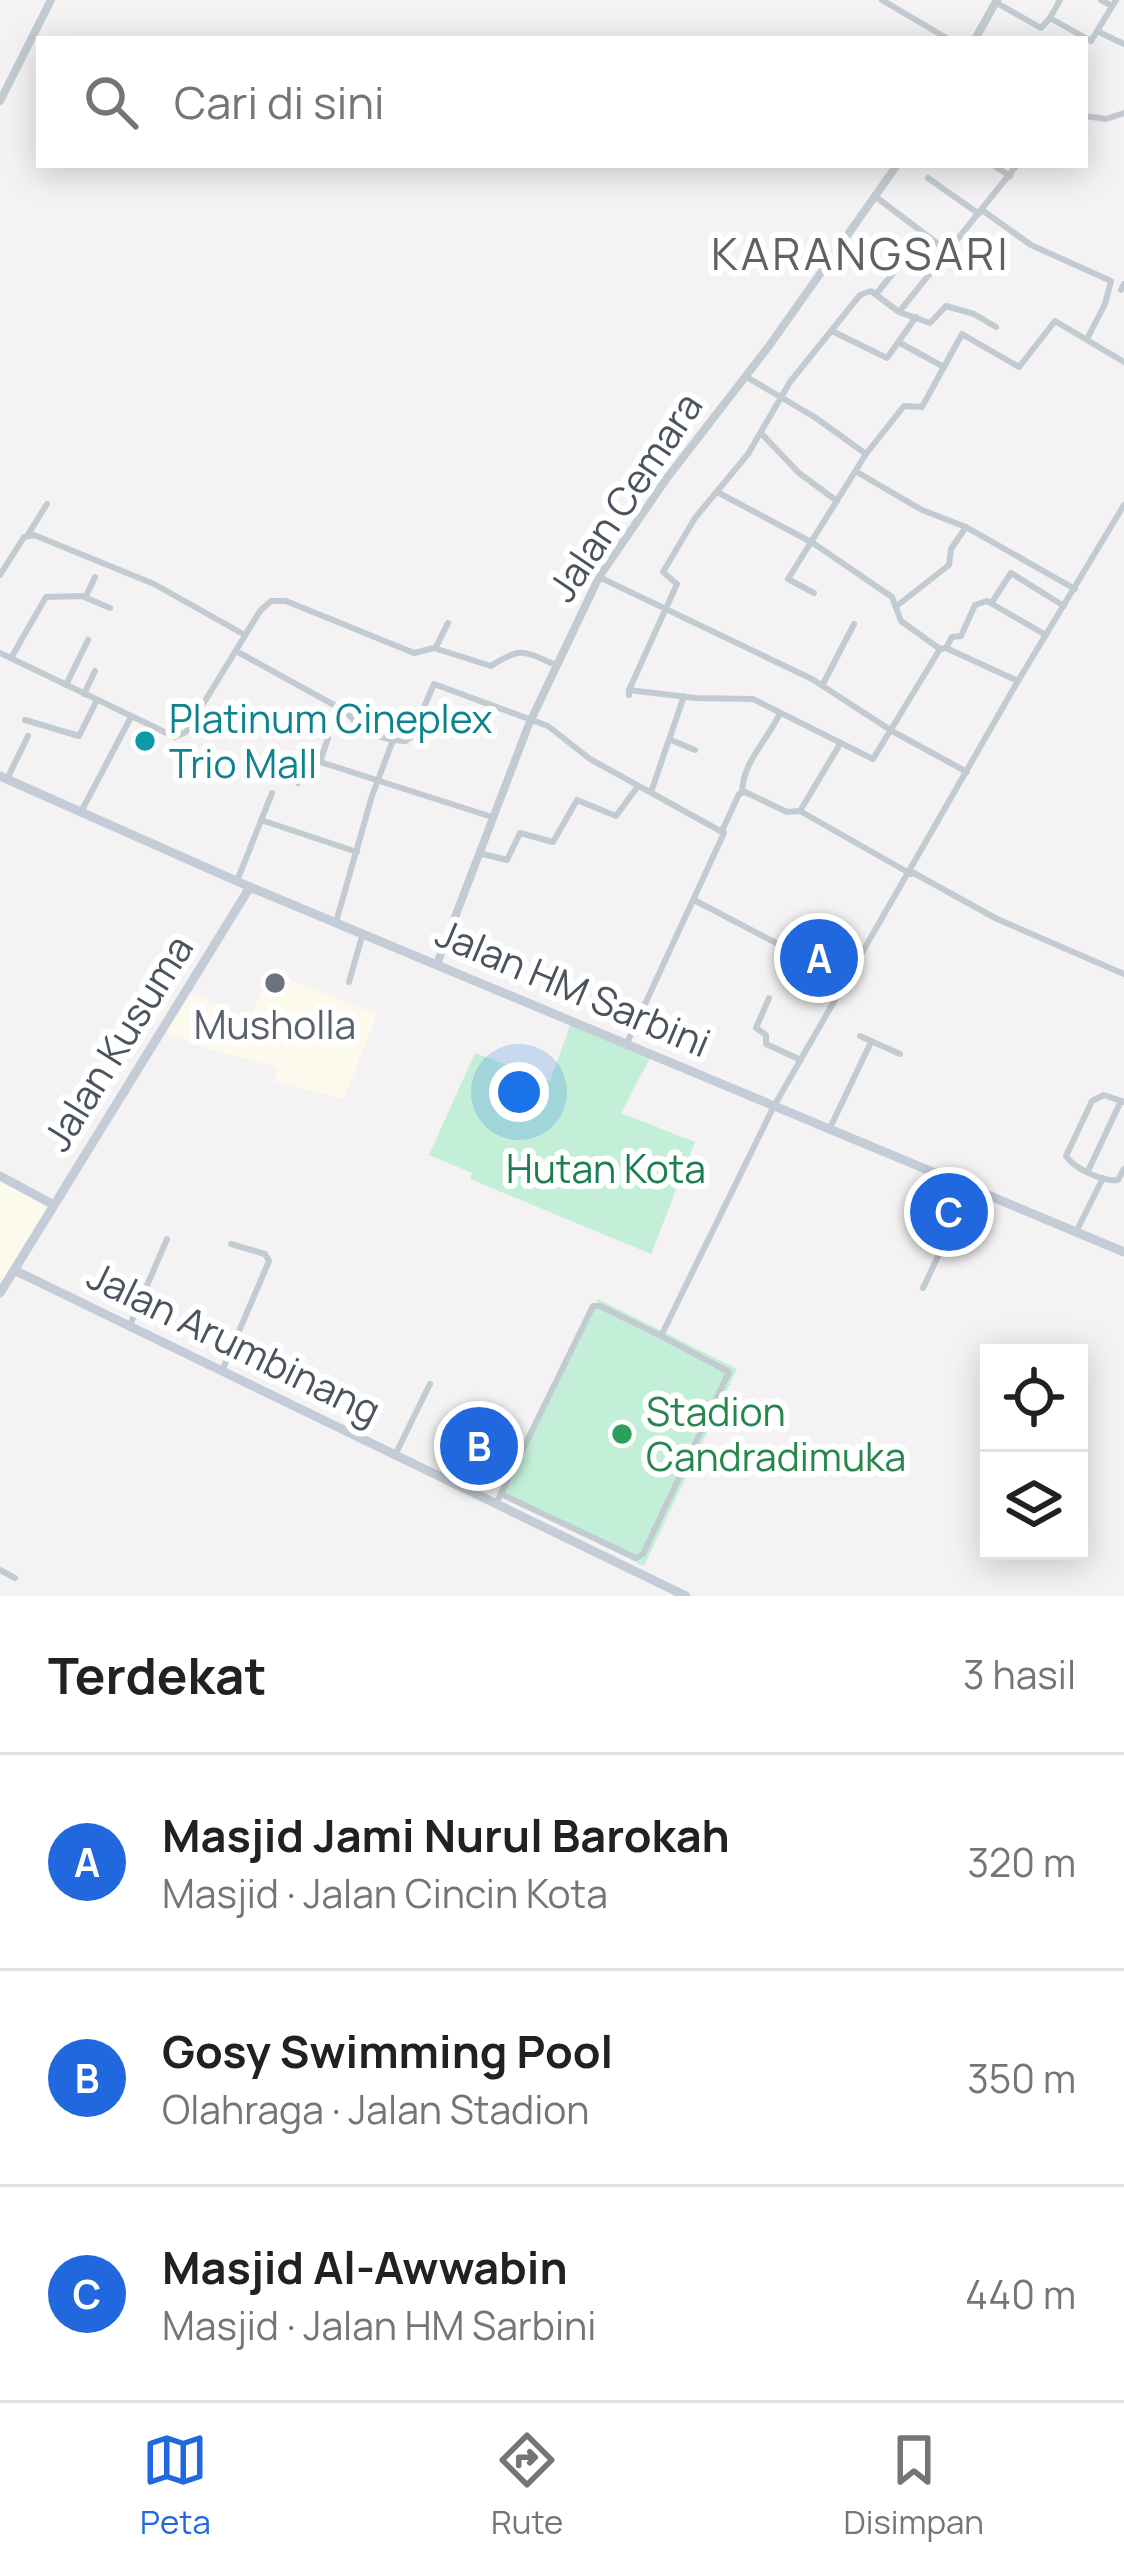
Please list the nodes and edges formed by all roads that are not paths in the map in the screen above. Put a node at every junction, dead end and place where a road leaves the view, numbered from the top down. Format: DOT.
graph roads {
  1 [pos="51,0"];
  2 [pos="882,0"];
  3 [pos="1060,0"];
  4 [pos="1101,0"];
  5 [pos="996,1"];
  6 [pos="1114,3"];
  7 [pos="1050,18"];
  8 [pos="1097,31"];
  9 [pos="943,36"];
  10 [pos="977,36"];
  11 [pos="1082,36"];
  12 [pos="1088,39"];
  13 [pos="1091,41"];
  14 [pos="1124,44"];
  15 [pos="1088,46"];
  16 [pos="0,100"];
  17 [pos="1124,112"];
  18 [pos="1088,116"];
  19 [pos="895,168"];
  20 [pos="998,168"];
  21 [pos="1014,168"];
  22 [pos="1010,176"];
  23 [pos="928,178"];
  24 [pos="876,197"];
  25 [pos="980,212"];
  26 [pos="946,250"];
  27 [pos="907,256"];
  28 [pos="877,293"];
  29 [pos="899,311"];
  30 [pos="916,317"];
  31 [pos="996,327"];
  32 [pos="834,332"];
  33 [pos="1087,339"];
  34 [pos="900,344"];
  35 [pos="1124,362"];
  36 [pos="945,368"];
  37 [pos="746,376"];
  38 [pos="782,396"];
  39 [pos="761,433"];
  40 [pos="866,454"];
  41 [pos="856,472"];
  42 [pos="719,493"];
  43 [pos="837,500"];
  44 [pos="47,504"];
  45 [pos="1124,505"];
  46 [pos="966,526"];
  47 [pos="27,536"];
  48 [pos="813,543"];
  49 [pos="0,575"];
  50 [pos="95,577"];
  51 [pos="599,577"];
  52 [pos="1075,590"];
  53 [pos="814,592"];
  54 [pos="86,597"];
  55 [pos="992,602"];
  56 [pos="898,605"];
  57 [pos="1064,606"];
  58 [pos="110,608"];
  59 [pos="665,608"];
  60 [pos="448,623"];
  61 [pos="854,623"];
  62 [pos="245,635"];
  63 [pos="1046,635"];
  64 [pos="88,640"];
  65 [pos="436,648"];
  66 [pos="943,648"];
  67 [pos="236,651"];
  68 [pos="4,657"];
  69 [pos="556,665"];
  70 [pos="95,671"];
  71 [pos="1018,681"];
  72 [pos="67,685"];
  73 [pos="822,686"];
  74 [pos="85,694"];
  75 [pos="684,696"];
  76 [pos="97,700"];
  77 [pos="780,713"];
  78 [pos="131,717"];
  79 [pos="532,719"];
  80 [pos="25,720"];
  81 [pos="892,731"];
  82 [pos="28,736"];
  83 [pos="328,738"];
  84 [pos="670,739"];
  85 [pos="393,740"];
  86 [pos="840,744"];
  87 [pos="695,750"];
  88 [pos="320,762"];
  89 [pos="968,772"];
  90 [pos="3,778"];
  91 [pos="377,781"];
  92 [pos="298,783"];
  93 [pos="638,786"];
  94 [pos="651,792"];
  95 [pos="742,793"];
  96 [pos="272,794"];
  97 [pos="800,811"];
  98 [pos="81,812"];
  99 [pos="493,817"];
  100 [pos="261,820"];
  101 [pos="722,831"];
  102 [pos="357,852"];
  103 [pos="479,853"];
  104 [pos="911,873"];
  105 [pos="237,881"];
  106 [pos="250,887"];
  107 [pos="694,900"];
  108 [pos="336,922"];
  109 [pos="363,933"];
  110 [pos="780,945"];
  111 [pos="436,964"];
  112 [pos="1124,974"];
  113 [pos="349,982"];
  114 [pos="769,998"];
  115 [pos="860,1036"];
  116 [pos="871,1042"];
  117 [pos="627,1043"];
  118 [pos="900,1054"];
  119 [pos="801,1060"];
  120 [pos="1122,1101"];
  121 [pos="775,1106"];
  122 [pos="829,1130"];
  123 [pos="1124,1169"];
  124 [pos="1088,1172"];
  125 [pos="0,1176"];
  126 [pos="1102,1178"];
  127 [pos="970,1189"];
  128 [pos="54,1205"];
  129 [pos="1076,1232"];
  130 [pos="167,1239"];
  131 [pos="231,1244"];
  132 [pos="1124,1252"];
  133 [pos="14,1270"];
  134 [pos="923,1288"];
  135 [pos="0,1293"];
  136 [pos="130,1325"];
  137 [pos="661,1336"];
  138 [pos="221,1371"];
  139 [pos="430,1384"];
  140 [pos="395,1455"];
  141 [pos="498,1499"];
  142 [pos="0,1570"];
  143 [pos="15,1578"];
  144 [pos="686,1596"];
  1 -- 16 [label="street"];
  2 -- 9 [label="street"];
  3 -- 7 [label="street"];
  4 -- 6 [label="street"];
  5 -- 7 [label="street"];
  5 -- 10 [label="street"];
  6 -- 8 [label="street"];
  7 -- 11 [label="street"];
  8 -- 13 [label="street"];
  8 -- 14 [label="street"];
  12 -- 13 [label="street"];
  13 -- 15 [label="street"];
  17 -- 18 [label="street"];
  19 -- 24 [label="street, Jalan Cemara"];
  20 -- 22 [label="street"];
  21 -- 22 [label="street"];
  22 -- 25 [label="street"];
  23 -- 25 [label="street"];
  24 -- 26 [label="street"];
  24 -- 37 [label="street, Jalan Cemara"];
  25 -- 26 [label="street"];
  25 -- 33 [label="street"];
  26 -- 29 [label="street"];
  27 -- 28 [label="street"];
  28 -- 29 [label="street"];
  28 -- 32 [label="street"];
  29 -- 30 [label="street"];
  30 -- 31 [label="street"];
  30 -- 34 [label="street"];
  32 -- 34 [label="street"];
  32 -- 38 [label="street"];
  33 -- 35 [label="street"];
  33 -- 36 [label="street"];
  34 -- 36 [label="street"];
  36 -- 40 [label="street"];
  37 -- 38 [label="street"];
  37 -- 51 [label="street, Jalan Cemara"];
  38 -- 39 [label="street"];
  38 -- 40 [label="street"];
  39 -- 42 [label="street"];
  39 -- 43 [label="street"];
  40 -- 41 [label="street"];
  41 -- 43 [label="street"];
  41 -- 46 [label="street"];
  42 -- 48 [label="street"];
  42 -- 59 [label="street"];
  43 -- 48 [label="street"];
  44 -- 47 [label="street"];
  45 -- 52 [label="street"];
  46 -- 52 [label="street"];
  46 -- 56 [label="street"];
  47 -- 49 [label="street"];
  47 -- 62 [label="street"];
  48 -- 53 [label="street"];
  48 -- 56 [label="street"];
  50 -- 54 [label="street"];
  51 -- 59 [label="street"];
  51 -- 69 [label="street, Jalan Cemara"];
  52 -- 57 [label="street"];
  54 -- 58 [label="street"];
  54 -- 68 [label="street"];
  55 -- 57 [label="street"];
  55 -- 63 [label="street"];
  55 -- 66 [label="street"];
  56 -- 66 [label="street"];
  57 -- 63 [label="street"];
  59 -- 73 [label="street"];
  59 -- 75 [label="street"];
  60 -- 65 [label="street"];
  61 -- 73 [label="street"];
  62 -- 65 [label="street"];
  62 -- 67 [label="street"];
  63 -- 71 [label="street"];
  64 -- 72 [label="street"];
  65 -- 69 [label="street"];
  66 -- 71 [label="street"];
  66 -- 81 [label="street"];
  67 -- 78 [label="street"];
  67 -- 85 [label="street"];
  68 -- 72 [label="street"];
  69 -- 79 [label="street, Jalan Cemara"];
  70 -- 74 [label="street"];
  71 -- 89 [label="street"];
  72 -- 74 [label="street"];
  73 -- 81 [label="street"];
  74 -- 76 [label="street"];
  75 -- 77 [label="street"];
  75 -- 84 [label="street"];
  76 -- 78 [label="street"];
  76 -- 80 [label="street"];
  77 -- 86 [label="street"];
  77 -- 95 [label="street"];
  78 -- 98 [label="street"];
  79 -- 85 [label="street"];
  79 -- 93 [label="street"];
  79 -- 99 [label="street, Jalan Cemara"];
  81 -- 86 [label="street"];
  81 -- 89 [label="street"];
  82 -- 90 [label="street"];
  83 -- 88 [label="street"];
  84 -- 87 [label="street"];
  84 -- 94 [label="street"];
  85 -- 91 [label="street"];
  86 -- 97 [label="street"];
  88 -- 91 [label="street"];
  88 -- 92 [label="street"];
  89 -- 104 [label="street"];
  90 -- 98 [label="main road, Jalan HM Sarbini"];
  91 -- 99 [label="street"];
  91 -- 102 [label="street"];
  93 -- 94 [label="street"];
  93 -- 103 [label="street"];
  94 -- 101 [label="street"];
  95 -- 97 [label="street"];
  95 -- 101 [label="street"];
  96 -- 100 [label="street"];
  97 -- 104 [label="street"];
  98 -- 105 [label="main road, Jalan HM Sarbini"];
  99 -- 103 [label="street, Jalan Cemara"];
  100 -- 102 [label="street"];
  100 -- 105 [label="street"];
  101 -- 107 [label="street"];
  102 -- 108 [label="street"];
  103 -- 111 [label="street, Jalan Cemara"];
  104 -- 112 [label="street"];
  104 -- 119 [label="street"];
  105 -- 106 [label="main road, Jalan HM Sarbini"];
  106 -- 108 [label="main road, Jalan HM Sarbini"];
  106 -- 128 [label="main road, Jalan Kusuma"];
  107 -- 110 [label="street"];
  107 -- 117 [label="street"];
  108 -- 109 [label="main road, Jalan HM Sarbini"];
  109 -- 111 [label="main road, Jalan HM Sarbini"];
  109 -- 113 [label="street"];
  111 -- 117 [label="main road, Jalan HM Sarbini"];
  114 -- 119 [label="street"];
  115 -- 116 [label="street"];
  116 -- 118 [label="street"];
  116 -- 122 [label="street"];
  117 -- 121 [label="main road, Jalan HM Sarbini"];
  119 -- 121 [label="street"];
  120 -- 124 [label="street"];
  120 -- 124 [label="street"];
  121 -- 122 [label="main road, Jalan HM Sarbini"];
  121 -- 137 [label="street"];
  122 -- 127 [label="main road, Jalan HM Sarbini"];
  123 -- 126 [label="street"];
  124 -- 126 [label="street"];
  125 -- 128 [label="main road"];
  126 -- 129 [label="street"];
  127 -- 129 [label="main road, Jalan HM Sarbini"];
  127 -- 134 [label="street"];
  128 -- 133 [label="main road, Jalan Kusuma"];
  129 -- 132 [label="main road, Jalan HM Sarbini"];
  130 -- 136 [label="street"];
  131 -- 138 [label="street"];
  133 -- 135 [label="main road, Jalan Kusuma"];
  133 -- 136 [label="main road, Jalan Arumbinang"];
  136 -- 138 [label="main road, Jalan Arumbinang"];
  137 -- 141 [label="street"];
  137 -- 141 [label="street"];
  138 -- 140 [label="main road, Jalan Arumbinang"];
  139 -- 140 [label="street"];
  140 -- 141 [label="main road, Jalan Arumbinang"];
  141 -- 144 [label="main road, Jalan Arumbinang"];
  142 -- 143 [label="street"];
}
